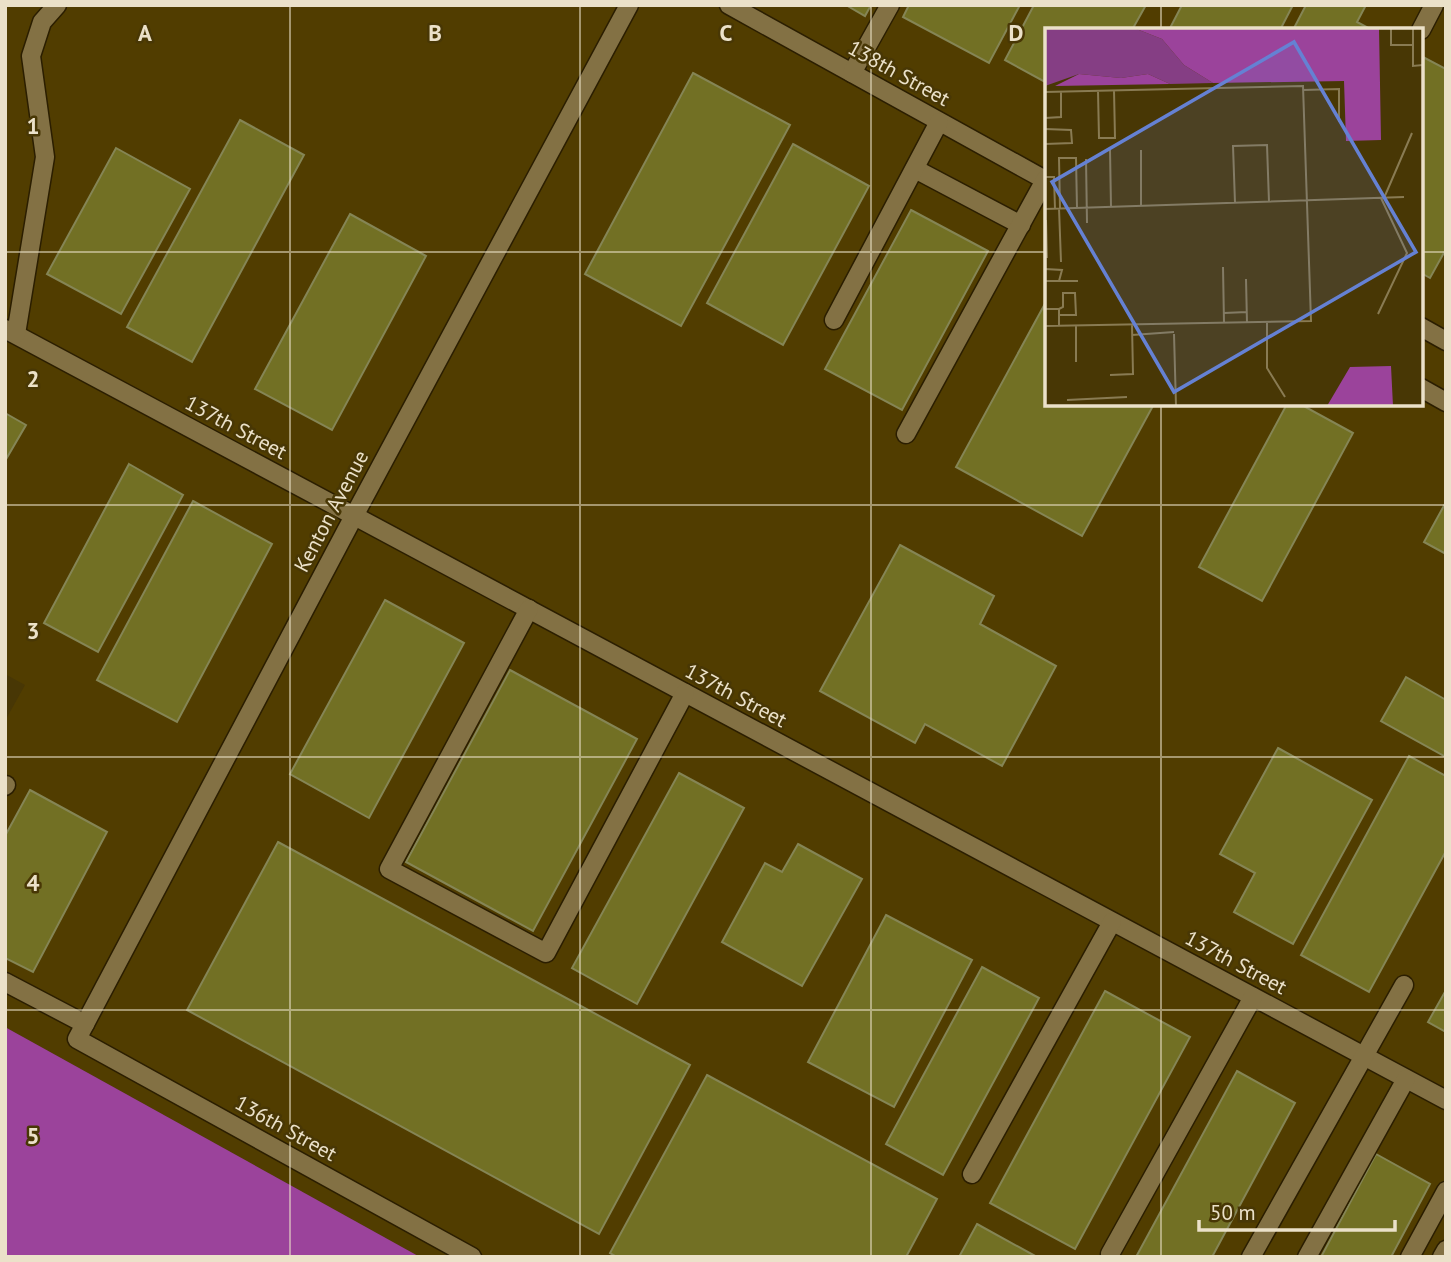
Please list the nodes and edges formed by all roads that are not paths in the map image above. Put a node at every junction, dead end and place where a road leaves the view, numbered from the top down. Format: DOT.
graph roads {
  1 [pos="57,5"];
  2 [pos="629,5"];
  3 [pos="729,5"];
  4 [pos="890,5"];
  5 [pos="1434,5"];
  6 [pos="1422,28"];
  7 [pos="852,73"];
  8 [pos="939,122"];
  9 [pos="915,169"];
  10 [pos="1045,180"];
  11 [pos="1045,183"];
  12 [pos="1021,225"];
  13 [pos="834,320"];
  14 [pos="1423,328"];
  15 [pos="11,332"];
  16 [pos="1446,341"];
  17 [pos="1423,389"];
  18 [pos="1446,402"];
  19 [pos="906,434"];
  20 [pos="354,516"];
  21 [pos="529,609"];
  22 [pos="685,693"];
  23 [pos="1112,922"];
  24 [pos="5,982"];
  25 [pos="1404,985"];
  26 [pos="1254,997"];
  27 [pos="81,1032"];
  28 [pos="1364,1056"];
  29 [pos="1406,1079"];
  30 [pos="1446,1100"];
  31 [pos="972,1174"];
  32 [pos="1446,1191"];
  33 [pos="1446,1250"];
  34 [pos="1110,1254"];
  35 [pos="472,1257"];
  36 [pos="1251,1257"];
  37 [pos="1307,1257"];
  38 [pos="1410,1257"];
  39 [pos="1442,1257"];
  1 -- 15 [label="street"];
  2 -- 20 [label="street, Kenton Avenue"];
  3 -- 7 [label="street, 138th Street"];
  4 -- 7 [label="street"];
  5 -- 6 [label="street"];
  7 -- 8 [label="street, 138th Street"];
  8 -- 9 [label="street"];
  8 -- 10 [label="street, 138th Street"];
  9 -- 12 [label="street"];
  9 -- 13 [label="street"];
  11 -- 12 [label="street"];
  12 -- 19 [label="street"];
  14 -- 16 [label="street"];
  15 -- 20 [label="street, 137th Street"];
  17 -- 18 [label="street"];
  20 -- 21 [label="street, 137th Street"];
  20 -- 27 [label="street, Kenton Avenue"];
  21 -- 22 [label="street, 137th Street"];
  21 -- 22 [label="street"];
  22 -- 23 [label="street, 137th Street"];
  23 -- 26 [label="street, 137th Street"];
  23 -- 31 [label="street"];
  24 -- 27 [label="street, 136th Street"];
  25 -- 28 [label="street"];
  26 -- 28 [label="street, 137th Street"];
  26 -- 34 [label="street"];
  27 -- 35 [label="street, 136th Street"];
  28 -- 29 [label="street, 137th Street"];
  28 -- 36 [label="street"];
  29 -- 30 [label="street, 137th Street"];
  29 -- 37 [label="street"];
  32 -- 38 [label="street"];
  33 -- 39 [label="street"];
}
